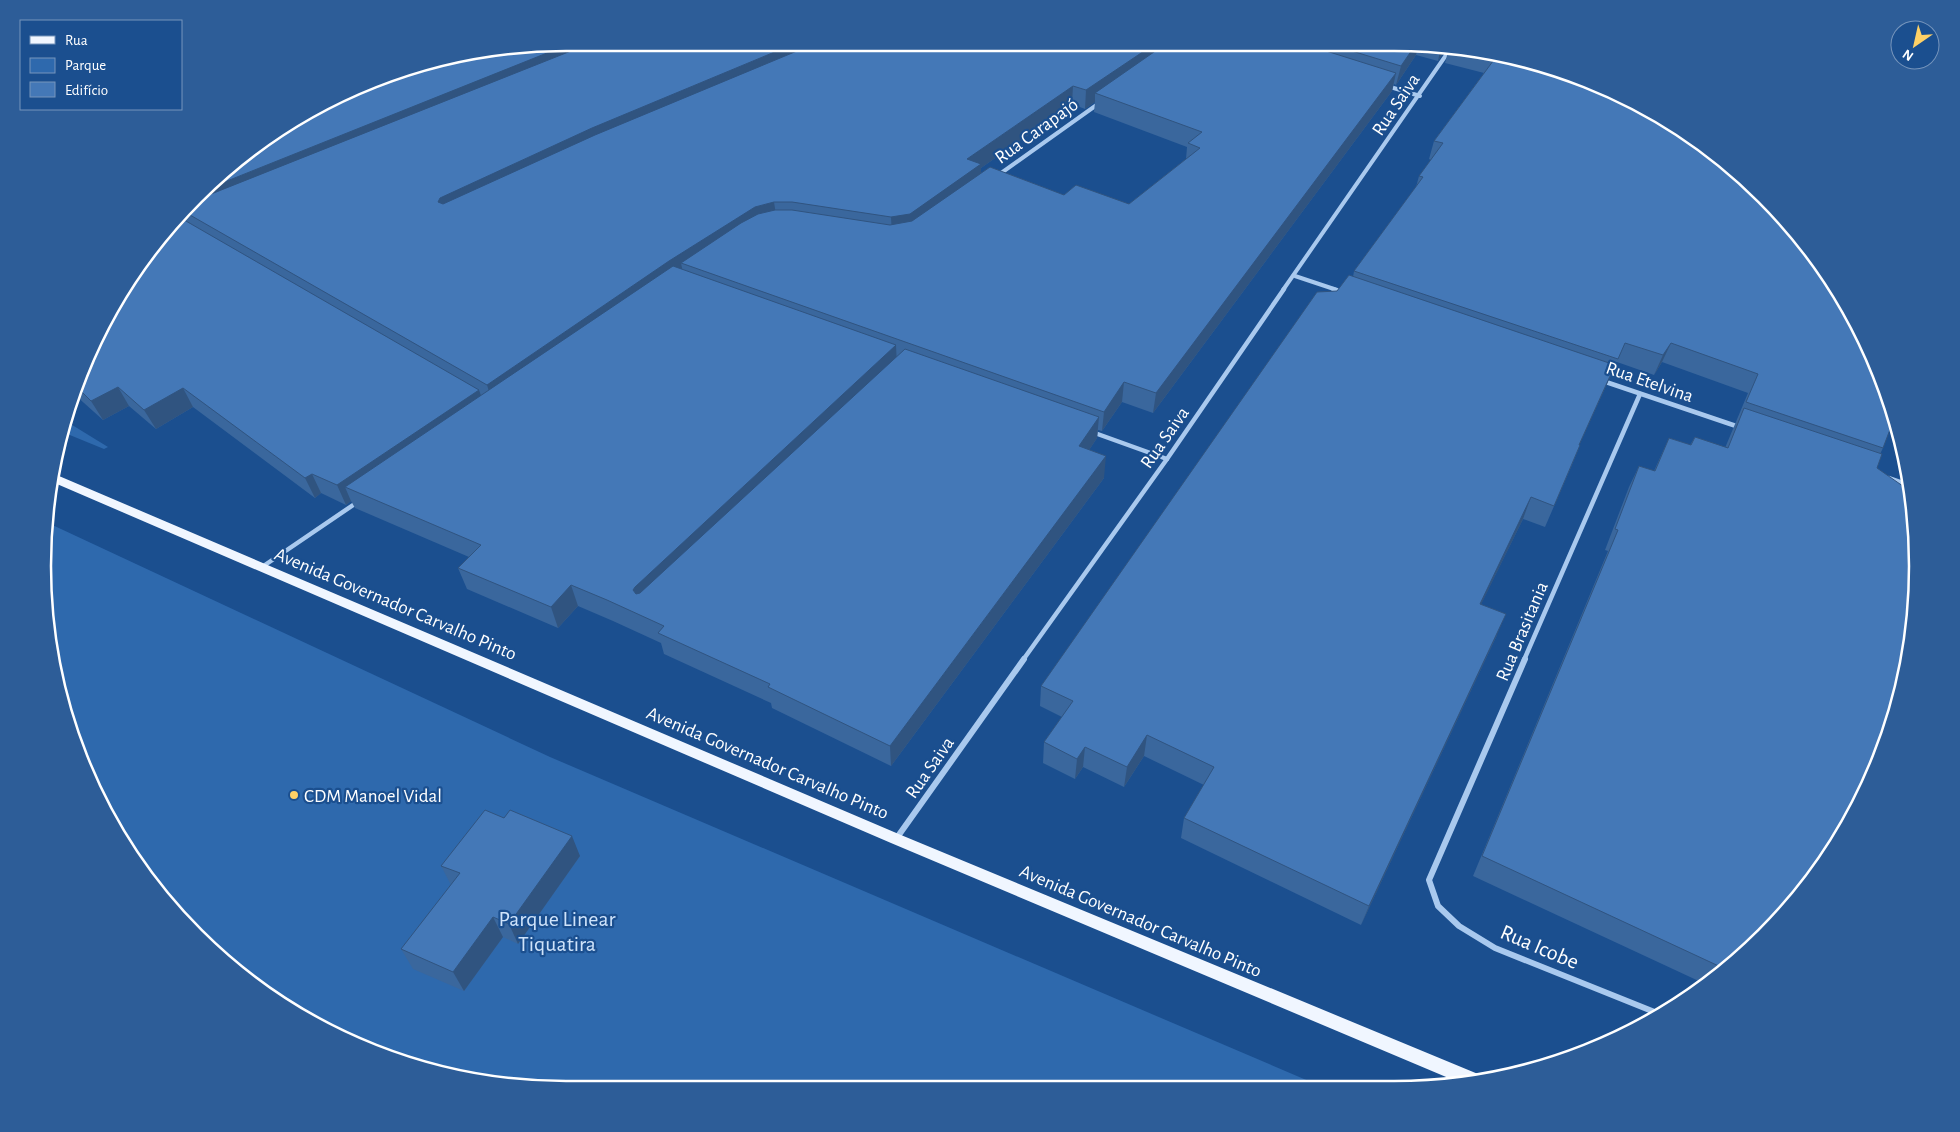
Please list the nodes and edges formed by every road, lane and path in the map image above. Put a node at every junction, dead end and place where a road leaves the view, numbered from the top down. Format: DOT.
graph roads {
  1 [pos="1447,54"];
  2 [pos="1383,84"];
  3 [pos="1420,96"];
  4 [pos="1100,102"];
  5 [pos="990,181"];
  6 [pos="1295,276"];
  7 [pos="1351,295"];
  8 [pos="1594,378"];
  9 [pos="1640,394"];
  10 [pos="1742,428"];
  11 [pos="1085,430"];
  12 [pos="1167,459"];
  13 [pos="1882,476"];
  14 [pos="59,480"];
  15 [pos="1901,482"];
  16 [pos="366,496"];
  17 [pos="262,567"];
  18 [pos="896,839"];
  19 [pos="1429,880"];
  20 [pos="1652,1011"];
  21 [pos="1462,1076"];
  1 -- 3 [label="street, Rua Saiva"];
  2 -- 3 [label="street"];
  3 -- 6 [label="street, Rua Saiva"];
  4 -- 5 [label="street, Rua Carapajó"];
  6 -- 7 [label="street"];
  6 -- 12 [label="street, Rua Saiva"];
  8 -- 9 [label="street, Rua Etelvina"];
  9 -- 10 [label="street, Rua Etelvina"];
  9 -- 19 [label="street, Rua Brasitania"];
  11 -- 12 [label="street"];
  12 -- 18 [label="street, Rua Saiva"];
  13 -- 15 [label="street"];
  14 -- 17 [label="main road, Avenida Governador Carvalho Pinto"];
  16 -- 17 [label="street"];
  17 -- 18 [label="main road, Avenida Governador Carvalho Pinto"];
  18 -- 21 [label="main road, Avenida Governador Carvalho Pinto"];
  19 -- 20 [label="street, Rua Icobe"];
}
